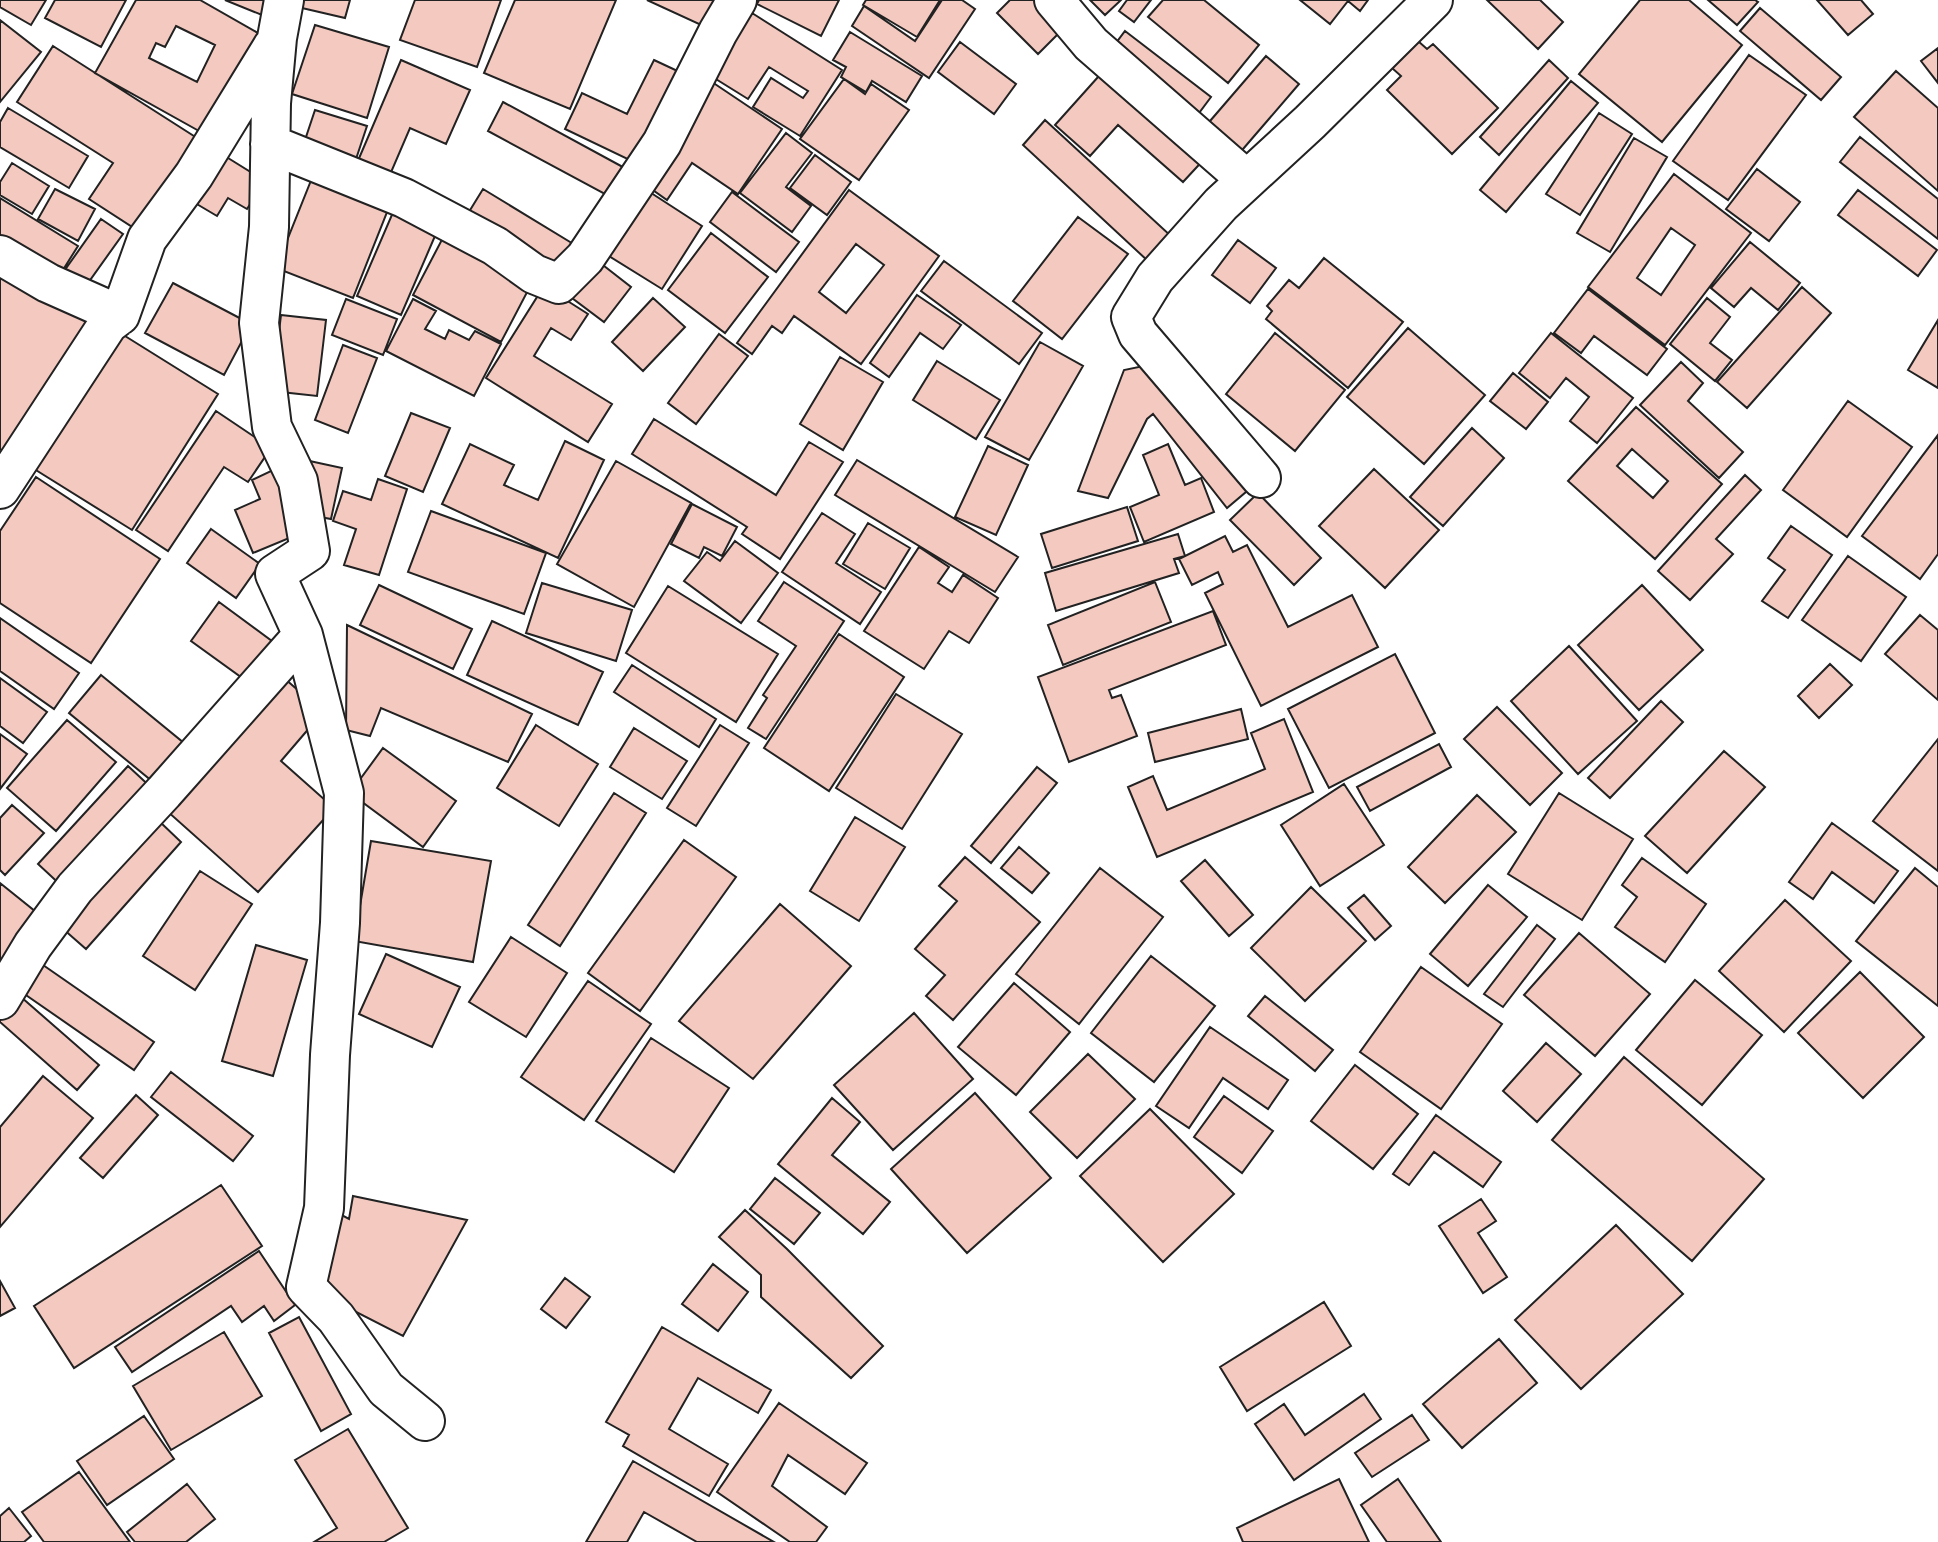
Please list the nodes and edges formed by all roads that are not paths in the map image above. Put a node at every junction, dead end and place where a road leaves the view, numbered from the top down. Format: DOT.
graph roads {
  1 [pos="284,0"];
  2 [pos="737,0"];
  3 [pos="1055,0"];
  4 [pos="1433,0"];
  5 [pos="278,38"];
  6 [pos="270,144"];
  7 [pos="1247,180"];
  8 [pos="0,255"];
  9 [pos="120,315"];
  10 [pos="1261,478"];
  11 [pos="0,489"];
  12 [pos="303,635"];
  13 [pos="0,1000"];
  14 [pos="425,1421"];
  1 -- 5 [label="street"];
  2 -- 6 [label="street"];
  3 -- 7 [label="street"];
  4 -- 7 [label="street"];
  5 -- 6 [label="street"];
  5 -- 9 [label="street"];
  6 -- 12 [label="street"];
  7 -- 10 [label="street"];
  8 -- 9 [label="street"];
  9 -- 11 [label="street"];
  12 -- 13 [label="street"];
  12 -- 14 [label="street"];
}
